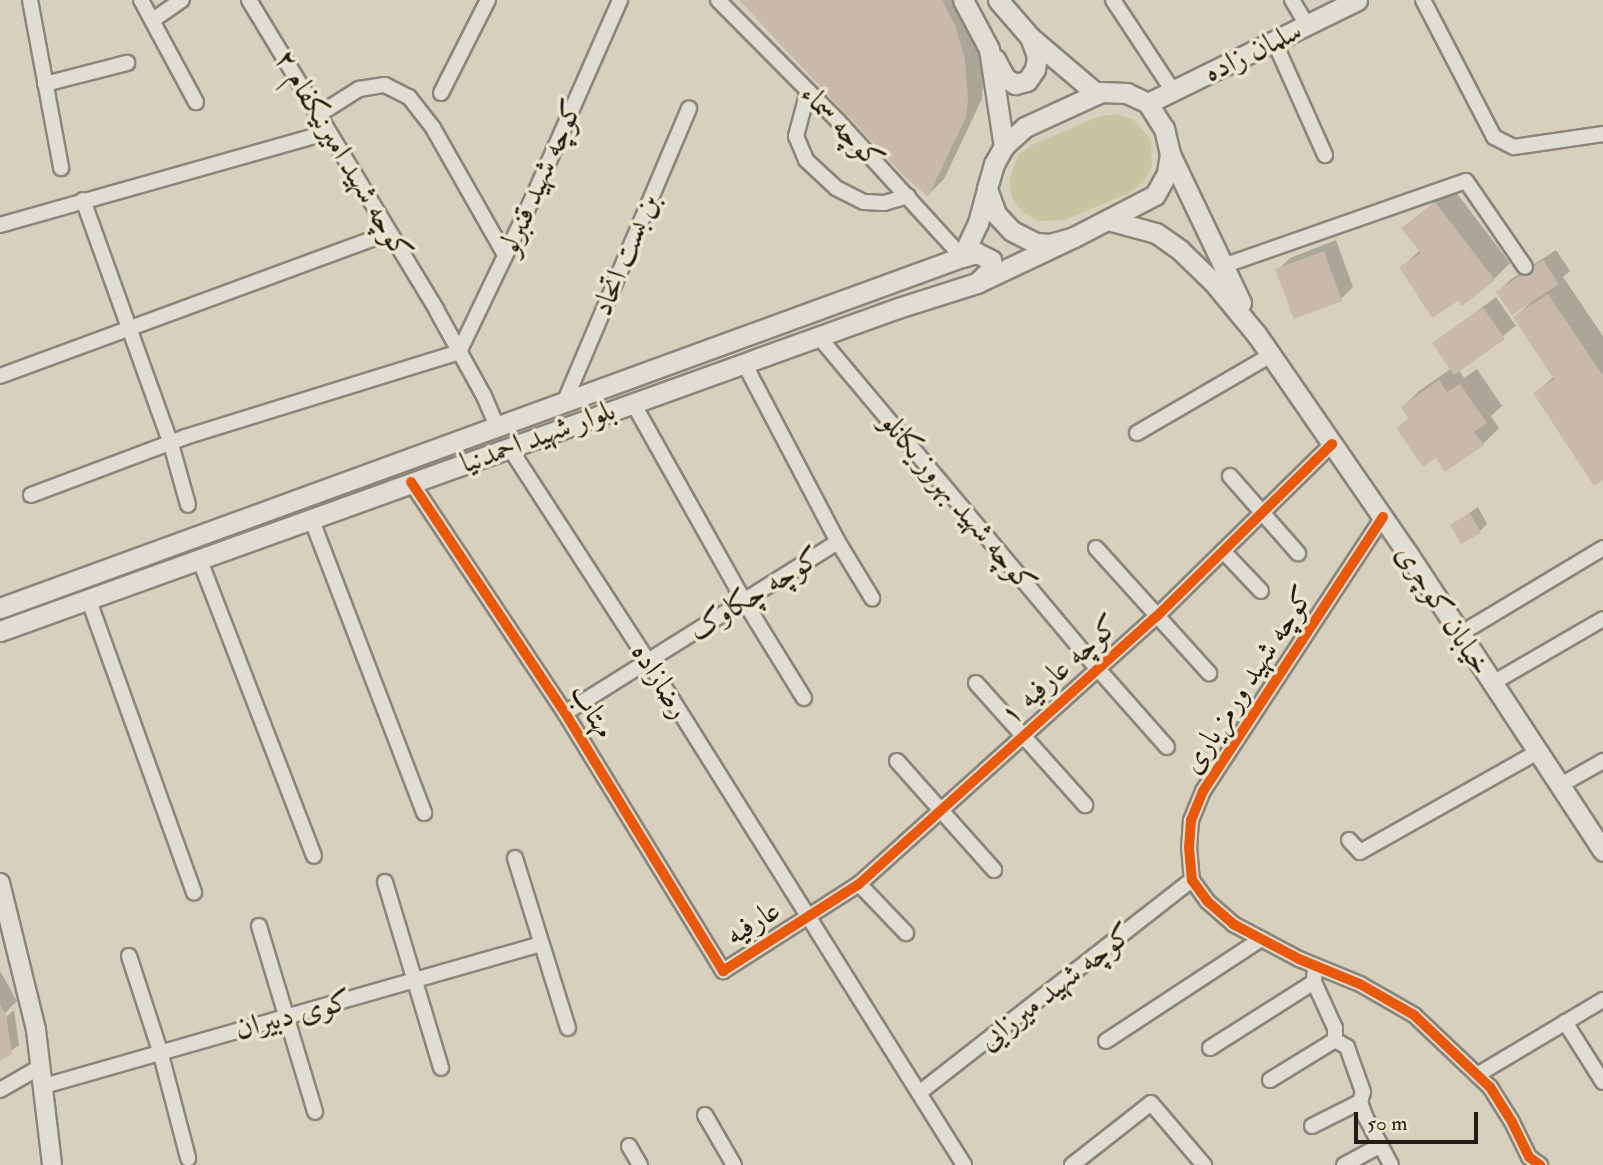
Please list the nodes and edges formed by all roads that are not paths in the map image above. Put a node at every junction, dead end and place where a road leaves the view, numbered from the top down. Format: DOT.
graph roads {
  1 [pos="30,0"];
  2 [pos="141,0"];
  3 [pos="182,0"];
  4 [pos="249,0"];
  5 [pos="488,0"];
  6 [pos="620,0"];
  7 [pos="719,0"];
  8 [pos="963,0"];
  9 [pos="998,0"];
  10 [pos="1113,0"];
  11 [pos="1292,0"];
  12 [pos="1357,0"];
  13 [pos="1423,0"];
  14 [pos="153,20"];
  15 [pos="1307,25"];
  16 [pos="1030,37"];
  17 [pos="1274,41"];
  18 [pos="989,49"];
  19 [pos="127,63"];
  20 [pos="45,84"];
  21 [pos="808,91"];
  22 [pos="1173,91"];
  23 [pos="441,93"];
  24 [pos="1097,94"];
  25 [pos="196,102"];
  26 [pos="1148,103"];
  27 [pos="689,108"];
  28 [pos="318,116"];
  29 [pos="328,132"];
  30 [pos="1603,134"];
  31 [pos="1004,147"];
  32 [pos="1170,154"];
  33 [pos="1325,155"];
  34 [pos="61,168"];
  35 [pos="987,189"];
  36 [pos="908,196"];
  37 [pos="83,200"];
  38 [pos="1108,220"];
  39 [pos="0,225"];
  40 [pos="389,233"];
  41 [pos="1074,237"];
  42 [pos="505,255"];
  43 [pos="962,257"];
  44 [pos="1223,266"];
  45 [pos="1525,267"];
  46 [pos="977,283"];
  47 [pos="131,329"];
  48 [pos="1257,335"];
  49 [pos="819,337"];
  50 [pos="459,352"];
  51 [pos="1271,355"];
  52 [pos="744,363"];
  53 [pos="0,376"];
  54 [pos="564,403"];
  55 [pos="633,403"];
  56 [pos="497,427"];
  57 [pos="1137,433"];
  58 [pos="171,444"];
  59 [pos="1332,444"];
  60 [pos="509,447"];
  61 [pos="1230,476"];
  62 [pos="411,482"];
  63 [pos="31,495"];
  64 [pos="188,505"];
  65 [pos="1262,513"];
  66 [pos="1383,517"];
  67 [pos="312,518"];
  68 [pos="838,542"];
  69 [pos="1096,548"];
  70 [pos="1603,548"];
  71 [pos="1223,551"];
  72 [pos="1298,553"];
  73 [pos="199,558"];
  74 [pos="1261,591"];
  75 [pos="88,598"];
  76 [pos="872,598"];
  77 [pos="744,601"];
  78 [pos="0,608"];
  79 [pos="1156,617"];
  80 [pos="1603,619"];
  81 [pos="0,631"];
  82 [pos="1460,634"];
  83 [pos="648,661"];
  84 [pos="1098,669"];
  85 [pos="1209,673"];
  86 [pos="976,682"];
  87 [pos="1491,684"];
  88 [pos="804,698"];
  89 [pos="565,713"];
  90 [pos="1024,736"];
  91 [pos="1167,747"];
  92 [pos="1536,752"];
  93 [pos="897,761"];
  94 [pos="1603,761"];
  95 [pos="1559,786"];
  96 [pos="1084,805"];
  97 [pos="941,811"];
  98 [pos="424,813"];
  99 [pos="1349,840"];
  100 [pos="1603,851"];
  101 [pos="314,856"];
  102 [pos="515,858"];
  103 [pos="994,870"];
  104 [pos="1192,880"];
  105 [pos="385,882"];
  106 [pos="0,883"];
  107 [pos="859,884"];
  108 [pos="194,893"];
  109 [pos="808,917"];
  110 [pos="259,926"];
  111 [pos="906,933"];
  112 [pos="1261,939"];
  113 [pos="541,943"];
  114 [pos="130,956"];
  115 [pos="1315,966"];
  116 [pos="723,971"];
  117 [pos="416,981"];
  118 [pos="1314,982"];
  119 [pos="1603,1000"];
  120 [pos="287,1018"];
  121 [pos="1565,1023"];
  122 [pos="568,1028"];
  123 [pos="1335,1040"];
  124 [pos="1105,1041"];
  125 [pos="1210,1048"];
  126 [pos="160,1051"];
  127 [pos="40,1067"];
  128 [pos="441,1068"];
  129 [pos="1478,1074"];
  130 [pos="1270,1080"];
  131 [pos="1603,1082"];
  132 [pos="44,1086"];
  133 [pos="0,1090"];
  134 [pos="919,1093"];
  135 [pos="1360,1102"];
  136 [pos="315,1112"];
  137 [pos="705,1115"];
  138 [pos="1312,1126"];
  139 [pos="1381,1145"];
  140 [pos="629,1146"];
  141 [pos="188,1158"];
  142 [pos="1530,1162"];
  143 [pos="52,1165"];
  144 [pos="640,1165"];
  145 [pos="734,1165"];
  146 [pos="964,1165"];
  147 [pos="1072,1165"];
  148 [pos="1204,1165"];
  149 [pos="1344,1165"];
  150 [pos="1391,1165"];
  1 -- 20 [label="street"];
  2 -- 14 [label="street"];
  3 -- 14 [label="street"];
  4 -- 28 [label="street, کوچه شهید امیرنیکفام ۲"];
  5 -- 23 [label="street"];
  6 -- 42 [label="street, کوچه شهید قنبرلو"];
  7 -- 21 [label="street, کوچه سماء"];
  8 -- 18 [label="main road"];
  9 -- 16 [label="main road"];
  10 -- 22 [label="street"];
  11 -- 15 [label="street"];
  12 -- 15 [label="main road, سلمان زاده"];
  13 -- 30 [label="street"];
  14 -- 25 [label="street"];
  15 -- 17 [label="main road, سلمان زاده"];
  16 -- 18 [label="main road"];
  16 -- 24 [label="main road"];
  17 -- 22 [label="main road, سلمان زاده"];
  17 -- 33 [label="street"];
  18 -- 31 [label="main road"];
  19 -- 20 [label="street"];
  20 -- 34 [label="street"];
  21 -- 36 [label="street, کوچه سماء"];
  21 -- 36 [label="street"];
  22 -- 26 [label="main road, سلمان زاده"];
  24 -- 26 [label="main road"];
  24 -- 31 [label="main road"];
  26 -- 32 [label="main road"];
  27 -- 54 [label="street, بن بست اتحاد"];
  28 -- 29 [label="street, کوچه شهید امیرنیکفام ۲"];
  28 -- 42 [label="street"];
  29 -- 37 [label="street"];
  29 -- 40 [label="street, کوچه شهید امیرنیکفام ۲"];
  31 -- 35 [label="main road"];
  32 -- 38 [label="main road"];
  32 -- 44 [label="main road, خیابان کوچری"];
  35 -- 41 [label="main road"];
  35 -- 43 [label="main road"];
  36 -- 43 [label="street, کوچه سماء"];
  37 -- 39 [label="street"];
  37 -- 47 [label="street"];
  38 -- 41 [label="main road"];
  38 -- 48 [label="main road, خیابان کوچری"];
  40 -- 47 [label="street"];
  40 -- 50 [label="street, کوچه شهید امیرنیکفام ۲"];
  41 -- 46 [label="main road, بلوار شهید احمدنیا"];
  42 -- 50 [label="street, کوچه شهید قنبرلو"];
  43 -- 46 [label="main road"];
  43 -- 54 [label="main road, بلوار شهید احمدنیا"];
  44 -- 45 [label="street"];
  44 -- 48 [label="main road, خیابان کوچری"];
  46 -- 49 [label="main road, بلوار شهید احمدنیا"];
  47 -- 53 [label="street"];
  47 -- 58 [label="street"];
  48 -- 51 [label="main road, خیابان کوچری"];
  49 -- 52 [label="main road, بلوار شهید احمدنیا"];
  49 -- 84 [label="street, کوچه شهید بهروز یکانلو"];
  50 -- 56 [label="street, کوچه شهید امیرنیکفام ۲"];
  50 -- 58 [label="street"];
  51 -- 57 [label="street"];
  51 -- 59 [label="main road, خیابان کوچری"];
  52 -- 55 [label="main road, بلوار شهید احمدنیا"];
  52 -- 68 [label="street"];
  54 -- 56 [label="main road, بلوار شهید احمدنیا"];
  55 -- 60 [label="main road, بلوار شهید احمدنیا"];
  55 -- 77 [label="street"];
  56 -- 78 [label="main road, بلوار شهید احمدنیا"];
  58 -- 63 [label="street"];
  58 -- 64 [label="street"];
  59 -- 65 [label="street, کوچه عارفیه ۱"];
  59 -- 66 [label="main road, خیابان کوچری"];
  60 -- 62 [label="main road, بلوار شهید احمدنیا"];
  60 -- 83 [label="street, رضازاده"];
  61 -- 65 [label="street"];
  62 -- 67 [label="main road, بلوار شهید احمدنیا"];
  62 -- 89 [label="street, مهتاب"];
  65 -- 71 [label="street, کوچه عارفیه ۱"];
  65 -- 72 [label="street"];
  66 -- 82 [label="main road, خیابان کوچری"];
  66 -- 104 [label="street, کوچه شهید ورمزیاری"];
  67 -- 73 [label="main road, بلوار شهید احمدنیا"];
  67 -- 98 [label="street"];
  68 -- 76 [label="street"];
  68 -- 77 [label="street, کوچه چکاوک"];
  69 -- 79 [label="street"];
  70 -- 82 [label="street"];
  71 -- 74 [label="street"];
  71 -- 79 [label="street, کوچه عارفیه ۱"];
  73 -- 75 [label="main road, بلوار شهید احمدنیا"];
  73 -- 101 [label="street"];
  75 -- 81 [label="main road, بلوار شهید احمدنیا"];
  75 -- 108 [label="street"];
  77 -- 83 [label="street, کوچه چکاوک"];
  77 -- 88 [label="street"];
  79 -- 84 [label="street, کوچه عارفیه ۱"];
  79 -- 85 [label="street"];
  80 -- 87 [label="street"];
  82 -- 87 [label="main road, خیابان کوچری"];
  83 -- 89 [label="street, کوچه چکاوک"];
  83 -- 109 [label="street, رضازاده"];
  84 -- 90 [label="street, کوچه عارفیه ۱"];
  84 -- 91 [label="street, کوچه شهید بهروز یکانلو"];
  86 -- 90 [label="street"];
  87 -- 92 [label="main road, خیابان کوچری"];
  89 -- 116 [label="street, مهتاب"];
  90 -- 96 [label="street"];
  90 -- 97 [label="street, کوچه عارفیه ۱"];
  92 -- 95 [label="main road, خیابان کوچری"];
  92 -- 99 [label="street"];
  93 -- 97 [label="street"];
  94 -- 95 [label="street"];
  95 -- 100 [label="main road, خیابان کوچری"];
  97 -- 103 [label="street"];
  97 -- 107 [label="street, کوچه عارفیه ۱"];
  102 -- 113 [label="street"];
  104 -- 112 [label="street"];
  104 -- 134 [label="street, کوچه شهید میرزایی"];
  105 -- 117 [label="street"];
  106 -- 127 [label="street"];
  107 -- 109 [label="street, کوچه عارفیه ۱"];
  107 -- 111 [label="street"];
  109 -- 116 [label="street, عارفیه"];
  109 -- 134 [label="street, رضازاده"];
  110 -- 120 [label="street"];
  112 -- 115 [label="street"];
  112 -- 124 [label="street"];
  113 -- 117 [label="street, کوی دبیران"];
  113 -- 122 [label="street"];
  114 -- 126 [label="street"];
  115 -- 118 [label="street"];
  115 -- 129 [label="street"];
  117 -- 120 [label="street, کوی دبیران"];
  117 -- 128 [label="street"];
  118 -- 123 [label="street"];
  118 -- 125 [label="street"];
  119 -- 121 [label="street"];
  120 -- 126 [label="street, کوی دبیران"];
  120 -- 136 [label="street"];
  121 -- 129 [label="street"];
  121 -- 131 [label="street"];
  123 -- 130 [label="street"];
  123 -- 135 [label="street"];
  126 -- 132 [label="street, کوی دبیران"];
  126 -- 141 [label="street"];
  127 -- 132 [label="street"];
  127 -- 133 [label="street"];
  129 -- 142 [label="street"];
  132 -- 143 [label="street"];
  134 -- 146 [label="street, رضازاده"];
  135 -- 138 [label="street"];
  135 -- 139 [label="street"];
  137 -- 145 [label="street"];
  139 -- 149 [label="street"];
  139 -- 150 [label="street"];
  140 -- 144 [label="street"];
  147 -- 148 [label="street"];
}
